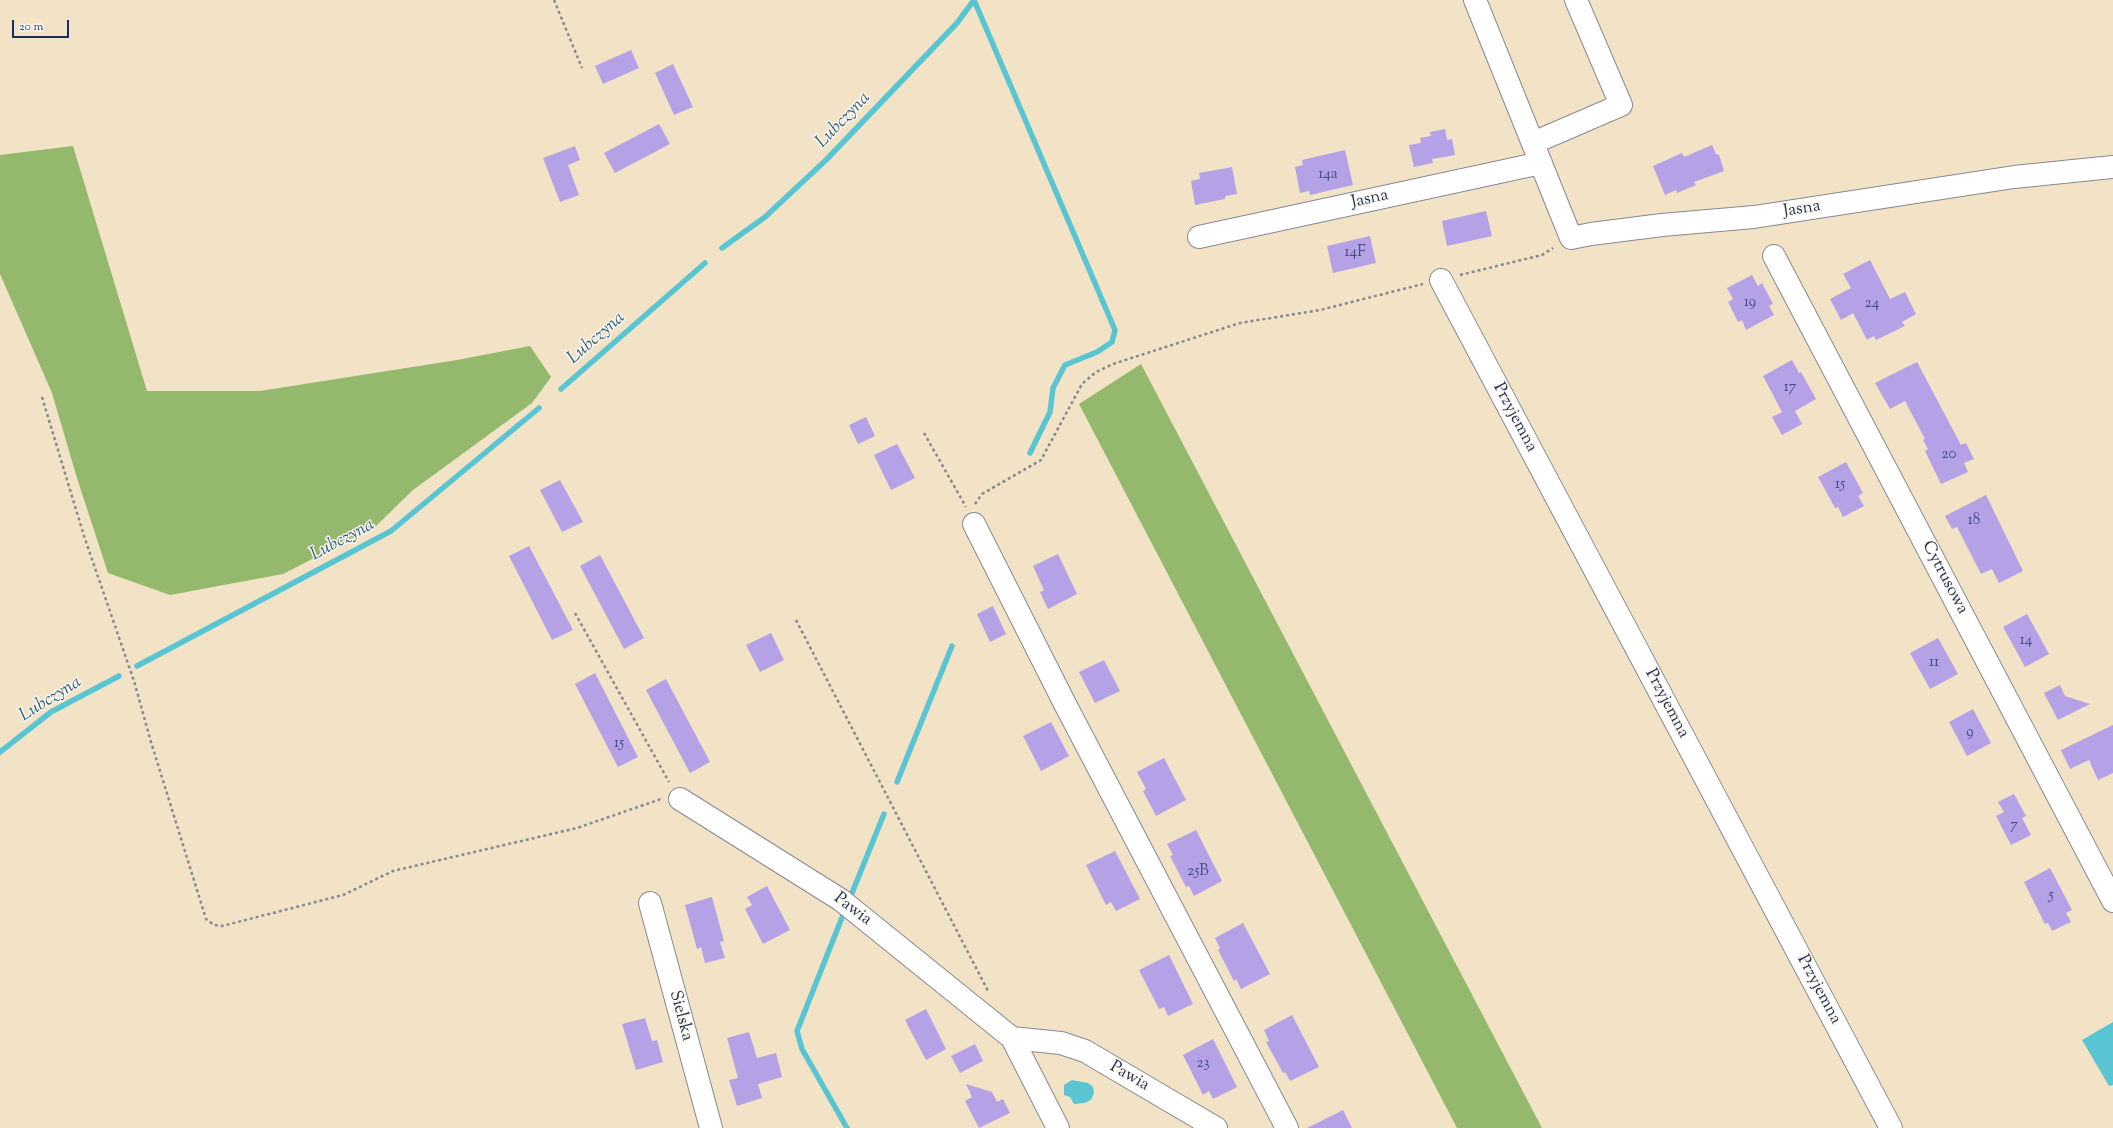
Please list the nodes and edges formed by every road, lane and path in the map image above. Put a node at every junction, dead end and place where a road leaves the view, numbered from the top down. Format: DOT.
graph roads {
  1 [pos="554,0"];
  2 [pos="1475,0"];
  3 [pos="1576,0"];
  4 [pos="582,68"];
  5 [pos="1537,153"];
  6 [pos="2113,167"];
  7 [pos="1199,237"];
  8 [pos="1571,238"];
  9 [pos="1774,256"];
  10 [pos="1441,280"];
  11 [pos="42,397"];
  12 [pos="924,433"];
  13 [pos="972,520"];
  14 [pos="575,612"];
  15 [pos="796,620"];
  16 [pos="678,797"];
  17 [pos="2113,901"];
  18 [pos="650,903"];
  19 [pos="990,995"];
  20 [pos="1012,1038"];
  21 [pos="711,1128"];
  22 [pos="1058,1128"];
  23 [pos="1216,1128"];
  24 [pos="1287,1128"];
  25 [pos="1891,1128"];
  1 -- 4 [label="path"];
  2 -- 5 [label="street"];
  3 -- 5 [label="street, Jasna"];
  5 -- 7 [label="street, Jasna"];
  5 -- 8 [label="street"];
  6 -- 8 [label="street, Jasna"];
  8 -- 10 [label="path"];
  9 -- 17 [label="street, Cytrusowa"];
  10 -- 13 [label="path"];
  10 -- 25 [label="street, Przyjemna"];
  11 -- 16 [label="path"];
  12 -- 13 [label="path"];
  13 -- 24 [label="street"];
  14 -- 16 [label="path"];
  15 -- 19 [label="path"];
  16 -- 20 [label="street, Pawia"];
  18 -- 21 [label="street, Sielska"];
  20 -- 22 [label="street, Pawia"];
  20 -- 23 [label="street, Pawia"];
}
